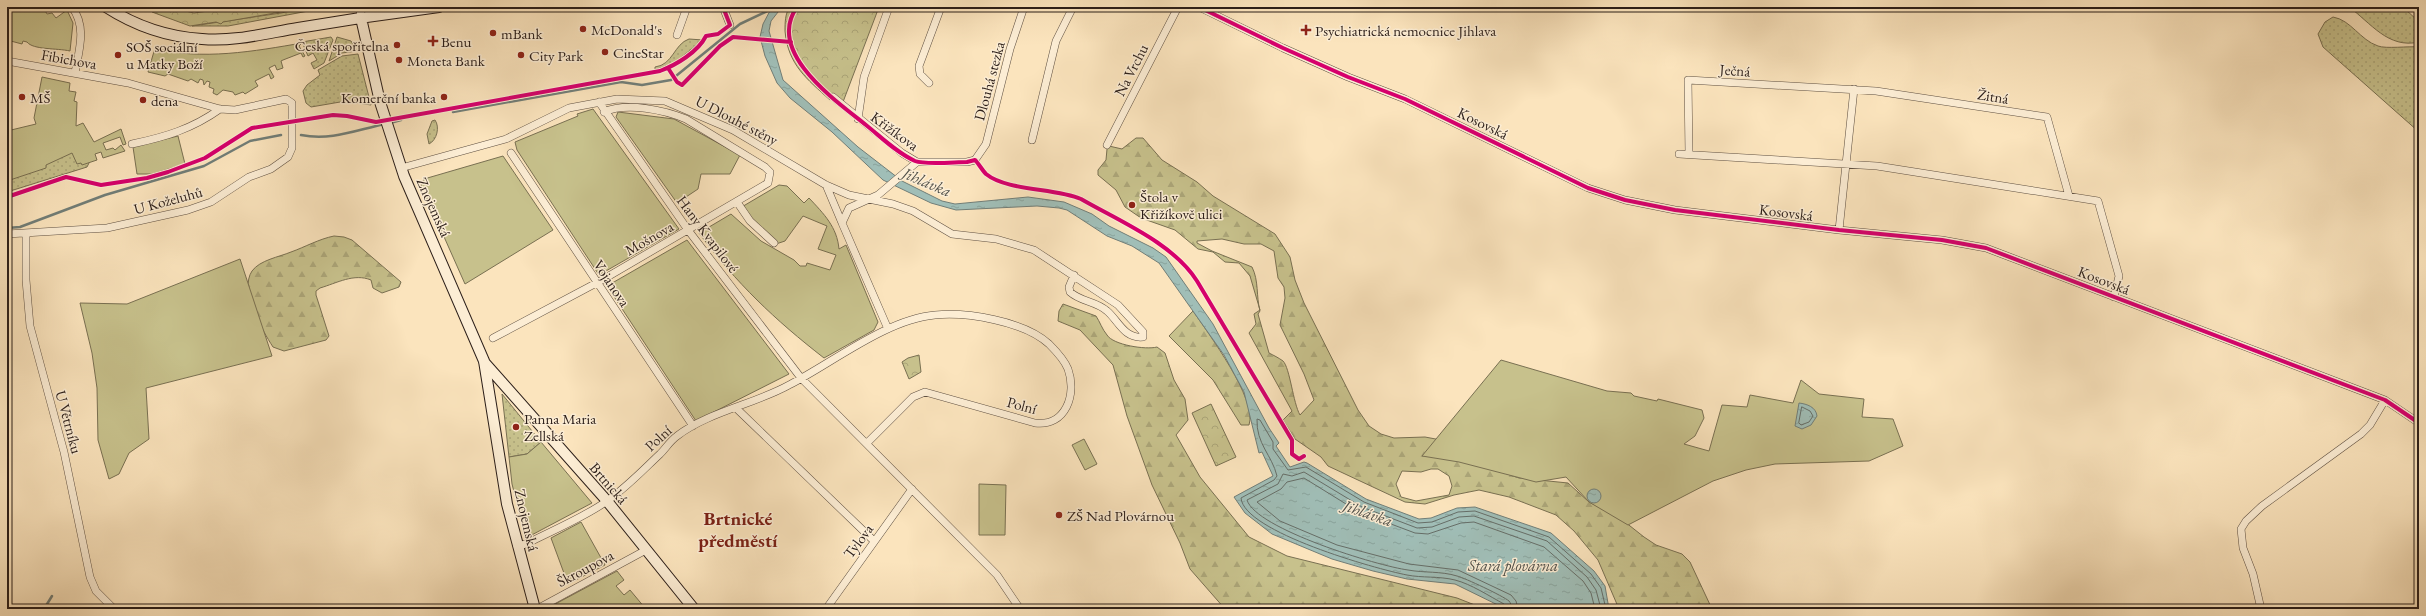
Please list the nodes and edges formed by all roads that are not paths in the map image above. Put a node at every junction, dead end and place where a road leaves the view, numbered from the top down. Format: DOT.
graph roads {
  1 [pos="72,7"];
  2 [pos="106,7"];
  3 [pos="360,7"];
  4 [pos="439,7"];
  5 [pos="687,7"];
  6 [pos="723,7"];
  7 [pos="889,7"];
  8 [pos="941,7"];
  9 [pos="1024,7"];
  10 [pos="1073,7"];
  11 [pos="1178,7"];
  12 [pos="1199,7"];
  13 [pos="362,18"];
  14 [pos="730,25"];
  15 [pos="677,35"];
  16 [pos="7,61"];
  17 [pos="75,73"];
  18 [pos="928,83"];
  19 [pos="1854,90"];
  20 [pos="833,97"];
  21 [pos="289,100"];
  22 [pos="599,102"];
  23 [pos="220,110"];
  24 [pos="604,112"];
  25 [pos="858,118"];
  26 [pos="1032,140"];
  27 [pos="132,144"];
  28 [pos="1107,145"];
  29 [pos="511,153"];
  30 [pos="1679,154"];
  31 [pos="1689,154"];
  32 [pos="975,160"];
  33 [pos="917,162"];
  34 [pos="1847,165"];
  35 [pos="401,168"];
  36 [pos="770,176"];
  37 [pos="826,185"];
  38 [pos="2069,196"];
  39 [pos="867,199"];
  40 [pos="737,202"];
  41 [pos="842,223"];
  42 [pos="688,230"];
  43 [pos="1839,230"];
  44 [pos="26,233"];
  45 [pos="7,234"];
  46 [pos="774,243"];
  47 [pos="1074,275"];
  48 [pos="597,283"];
  49 [pos="2114,297"];
  50 [pos="888,329"];
  51 [pos="493,338"];
  52 [pos="484,361"];
  53 [pos="801,378"];
  54 [pos="502,382"];
  55 [pos="2385,400"];
  56 [pos="736,408"];
  57 [pos="494,414"];
  58 [pos="2419,424"];
  59 [pos="693,426"];
  60 [pos="867,443"];
  61 [pos="912,489"];
  62 [pos="607,501"];
  63 [pos="874,541"];
  64 [pos="518,546"];
  65 [pos="646,550"];
  66 [pos="114,609"];
  67 [pos="536,609"];
  68 [pos="694,609"];
  69 [pos="826,609"];
  70 [pos="1020,609"];
  71 [pos="2261,609"];
  1 -- 17 [label="street"];
  2 -- 13 [label="main road"];
  3 -- 13 [label="street, Znojemská"];
  4 -- 13 [label="main road"];
  5 -- 15 [label="street"];
  6 -- 14 [label="street"];
  7 -- 25 [label="street"];
  8 -- 18 [label="street"];
  9 -- 32 [label="street, Dlouhá stezka"];
  10 -- 26 [label="street"];
  11 -- 28 [label="street, Na Vrchu"];
  12 -- 43 [label="street, Kosovská"];
  13 -- 35 [label="main road, Znojemská"];
  16 -- 17 [label="street, Fibichova"];
  17 -- 23 [label="street, Fibichova"];
  19 -- 31 [label="street, Ječná"];
  19 -- 34 [label="street"];
  19 -- 38 [label="street, Žitná"];
  20 -- 25 [label="street, Křižíkova"];
  21 -- 23 [label="street, Fibichova"];
  21 -- 44 [label="street, U Koželuhů"];
  22 -- 24 [label="street, Hany Kvapilové"];
  22 -- 35 [label="street, U Dlouhé stěny"];
  22 -- 37 [label="street, U Dlouhé stěny"];
  23 -- 27 [label="street"];
  24 -- 36 [label="street, U Dlouhé stěny"];
  24 -- 42 [label="street, Hany Kvapilové"];
  25 -- 33 [label="street, Křižíkova"];
  29 -- 48 [label="street, Vojanova"];
  30 -- 31 [label="street"];
  31 -- 34 [label="street"];
  32 -- 33 [label="street, Křižíkova"];
  33 -- 39 [label="street, Křižíkova"];
  34 -- 38 [label="street"];
  34 -- 43 [label="street"];
  35 -- 52 [label="main road, Znojemská"];
  36 -- 40 [label="street, Mošnova"];
  37 -- 39 [label="street, U Dlouhé stěny"];
  37 -- 41 [label="street"];
  38 -- 49 [label="street"];
  39 -- 41 [label="street"];
  39 -- 47 [label="street, U Dlouhé stěny"];
  40 -- 42 [label="street, Mošnova"];
  40 -- 46 [label="street"];
  41 -- 50 [label="street"];
  42 -- 48 [label="street, Mošnova"];
  42 -- 53 [label="street, Hany Kvapilové"];
  43 -- 49 [label="street, Kosovská"];
  44 -- 45 [label="street, U Koželuhů"];
  44 -- 66 [label="street, U Větrníku"];
  47 -- 47 [label="street, U Dlouhé stěny"];
  48 -- 51 [label="street, Mošnova"];
  48 -- 59 [label="street, Vojanova"];
  49 -- 55 [label="street, Kosovská"];
  50 -- 53 [label="street, Polní"];
  50 -- 60 [label="street, Polní"];
  52 -- 54 [label="main road, Brtnická"];
  52 -- 57 [label="main road, Znojemská"];
  53 -- 56 [label="street, Polní"];
  53 -- 60 [label="street"];
  54 -- 57 [label="main road, Znojemská"];
  54 -- 62 [label="main road, Brtnická"];
  55 -- 58 [label="street, Kosovská"];
  55 -- 71 [label="street"];
  56 -- 59 [label="street, Polní"];
  56 -- 63 [label="street"];
  57 -- 64 [label="main road, Znojemská"];
  59 -- 62 [label="street, Polní"];
  60 -- 61 [label="street"];
  61 -- 63 [label="street, Tylova"];
  61 -- 70 [label="street"];
  62 -- 64 [label="street, Polní"];
  62 -- 65 [label="main road, Brtnická"];
  63 -- 69 [label="street, Tylova"];
  64 -- 67 [label="main road, Znojemská"];
  65 -- 67 [label="street, Škroupova"];
  65 -- 68 [label="main road, Brtnická"];
}
